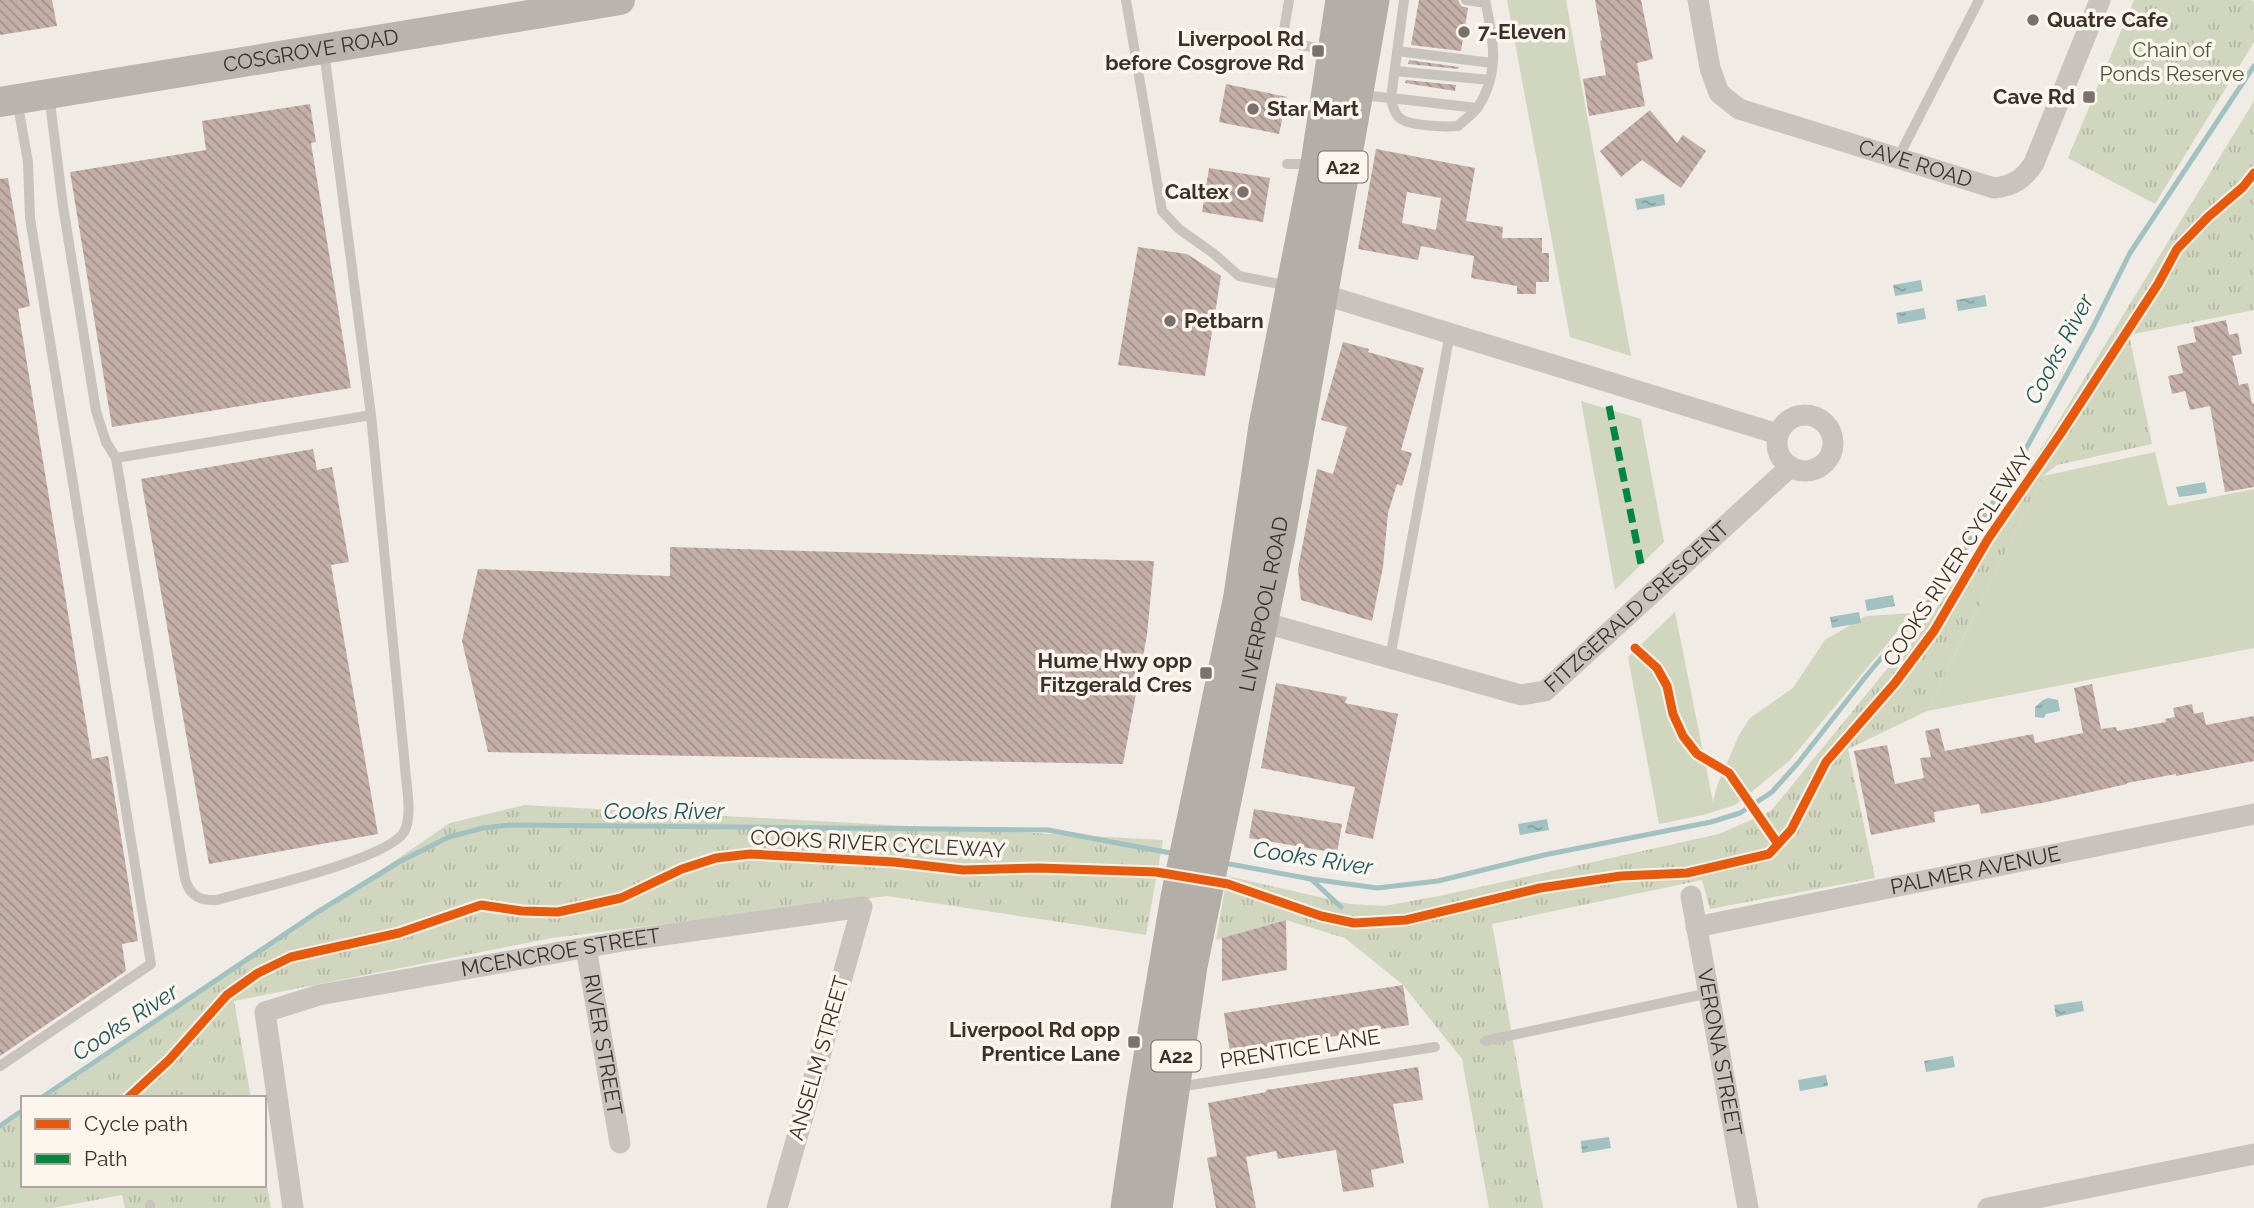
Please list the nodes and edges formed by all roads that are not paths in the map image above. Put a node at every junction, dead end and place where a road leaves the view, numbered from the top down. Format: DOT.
graph roads {
  1 [pos="621,0"];
  2 [pos="1126,0"];
  3 [pos="1289,0"];
  4 [pos="1343,0"];
  5 [pos="1372,0"];
  6 [pos="1404,0"];
  7 [pos="1466,0"];
  8 [pos="1698,0"];
  9 [pos="1979,0"];
  10 [pos="2100,0"];
  11 [pos="1485,1"];
  12 [pos="324,49"];
  13 [pos="1336,51"];
  14 [pos="1397,51"];
  15 [pos="1492,63"];
  16 [pos="1395,71"];
  17 [pos="1490,80"];
  18 [pos="49,94"];
  19 [pos="1356,94"];
  20 [pos="1391,98"];
  21 [pos="8,100"];
  22 [pos="1477,108"];
  23 [pos="1898,158"];
  24 [pos="1307,290"];
  25 [pos="1450,333"];
  26 [pos="371,415"];
  27 [pos="1778,434"];
  28 [pos="116,458"];
  29 [pos="1790,467"];
  30 [pos="1262,622"];
  31 [pos="1390,658"];
  32 [pos="2254,814"];
  33 [pos="1208,815"];
  34 [pos="1691,896"];
  35 [pos="1190,901"];
  36 [pos="862,907"];
  37 [pos="1696,927"];
  38 [pos="586,948"];
  39 [pos="1709,993"];
  40 [pos="1485,1041"];
  41 [pos="1435,1047"];
  42 [pos="0,1066"];
  43 [pos="1172,1088"];
  44 [pos="620,1143"];
  45 [pos="2254,1154"];
  46 [pos="293,1208"];
  47 [pos="777,1208"];
  48 [pos="1128,1208"];
  49 [pos="1155,1208"];
  50 [pos="1748,1208"];
  51 [pos="1988,1208"];
  1 -- 12 [label="main road, COSGROVE ROAD"];
  2 -- 24 [label="lane"];
  3 -- 13 [label="lane"];
  4 -- 13 [label="highway, LIVERPOOL ROAD / A22"];
  5 -- 19 [label="highway, LIVERPOOL ROAD / A22"];
  6 -- 14 [label="lane"];
  7 -- 11 [label="lane"];
  8 -- 23 [label="street, CAVE ROAD"];
  9 -- 23 [label="lane"];
  10 -- 23 [label="street, CAVE ROAD"];
  11 -- 15 [label="lane"];
  12 -- 18 [label="main road, COSGROVE ROAD"];
  12 -- 26 [label="lane"];
  13 -- 24 [label="highway, LIVERPOOL ROAD / A22"];
  14 -- 15 [label="lane"];
  14 -- 16 [label="lane"];
  15 -- 17 [label="lane"];
  16 -- 17 [label="lane"];
  16 -- 20 [label="lane"];
  17 -- 22 [label="lane"];
  18 -- 21 [label="main road, COSGROVE ROAD"];
  18 -- 28 [label="lane"];
  19 -- 20 [label="lane"];
  19 -- 24 [label="highway, LIVERPOOL ROAD / A22"];
  20 -- 22 [label="lane"];
  20 -- 22 [label="lane"];
  21 -- 42 [label="lane"];
  24 -- 25 [label="street"];
  24 -- 30 [label="highway, LIVERPOOL ROAD / A22"];
  24 -- 33 [label="highway, LIVERPOOL ROAD / A22"];
  25 -- 27 [label="street"];
  25 -- 31 [label="lane"];
  26 -- 28 [label="lane"];
  26 -- 28 [label="lane"];
  27 -- 29 [label="street"];
  27 -- 29 [label="street"];
  29 -- 31 [label="street, FITZGERALD CRESCENT"];
  30 -- 31 [label="street, FITZGERALD CRESCENT"];
  30 -- 33 [label="highway, LIVERPOOL ROAD / A22"];
  32 -- 37 [label="street, PALMER AVENUE"];
  33 -- 35 [label="highway, LIVERPOOL ROAD / A22"];
  34 -- 37 [label="street, VERONA STREET"];
  35 -- 43 [label="highway, LIVERPOOL ROAD / A22"];
  35 -- 48 [label="highway, LIVERPOOL ROAD / A22"];
  36 -- 38 [label="street, MCENCROE STREET"];
  36 -- 47 [label="street, ANSELM STREET"];
  37 -- 39 [label="street, VERONA STREET"];
  38 -- 44 [label="street, RIVER STREET"];
  38 -- 46 [label="street, MCENCROE STREET"];
  39 -- 40 [label="lane"];
  39 -- 50 [label="street, VERONA STREET"];
  41 -- 43 [label="lane, PRENTICE LANE"];
  43 -- 49 [label="highway, LIVERPOOL ROAD / A22"];
  45 -- 51 [label="street"];
}
